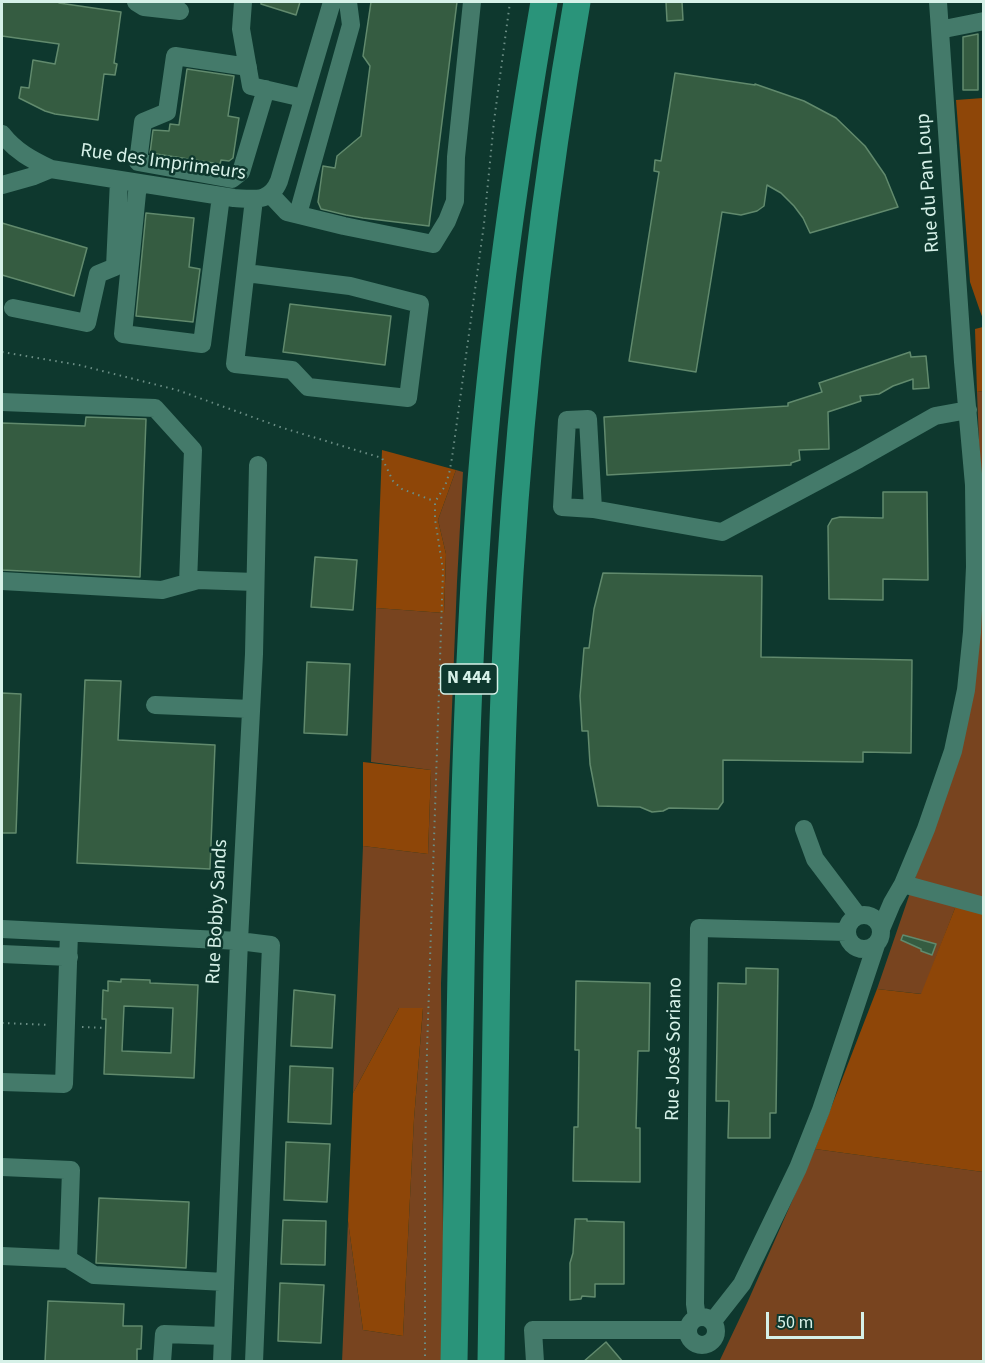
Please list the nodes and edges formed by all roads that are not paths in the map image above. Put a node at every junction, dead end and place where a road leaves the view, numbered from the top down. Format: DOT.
graph roads {
  1 [pos="136,2"];
  2 [pos="243,2"];
  3 [pos="332,2"];
  4 [pos="348,2"];
  5 [pos="472,2"];
  6 [pos="544,2"];
  7 [pos="577,2"];
  8 [pos="938,2"];
  9 [pos="180,11"];
  10 [pos="984,21"];
  11 [pos="940,28"];
  12 [pos="248,67"];
  13 [pos="266,89"];
  14 [pos="303,98"];
  15 [pos="2,134"];
  16 [pos="51,169"];
  17 [pos="119,180"];
  18 [pos="138,183"];
  19 [pos="2,185"];
  20 [pos="221,196"];
  21 [pos="262,196"];
  22 [pos="298,214"];
  23 [pos="246,273"];
  24 [pos="13,308"];
  25 [pos="2,402"];
  26 [pos="968,410"];
  27 [pos="258,465"];
  28 [pos="593,509"];
  29 [pos="2,581"];
  30 [pos="255,582"];
  31 [pos="188,583"];
  32 [pos="155,705"];
  33 [pos="251,709"];
  34 [pos="804,829"];
  35 [pos="903,884"];
  36 [pos="984,906"];
  37 [pos="861,915"];
  38 [pos="2,929"];
  39 [pos="69,933"];
  40 [pos="878,937"];
  41 [pos="851,940"];
  42 [pos="239,941"];
  43 [pos="2,954"];
  44 [pos="69,957"];
  45 [pos="857,1006"];
  46 [pos="2,1082"];
  47 [pos="2,1167"];
  48 [pos="2,1256"];
  49 [pos="68,1259"];
  50 [pos="225,1282"];
  51 [pos="699,1323"];
  52 [pos="223,1336"];
  53 [pos="703,1354"];
  54 [pos="162,1362"];
  55 [pos="222,1362"];
  56 [pos="254,1362"];
  57 [pos="454,1362"];
  58 [pos="491,1362"];
  59 [pos="535,1362"];
  1 -- 9 [label="street"];
  2 -- 12 [label="street"];
  3 -- 14 [label="street, Rue des Imprimeurs"];
  4 -- 22 [label="street"];
  5 -- 22 [label="street"];
  6 -- 57 [label="highway, N 444"];
  7 -- 58 [label="highway, N 444"];
  8 -- 11 [label="street, Rue du Pan Loup"];
  10 -- 11 [label="street"];
  11 -- 26 [label="street, Rue du Pan Loup"];
  12 -- 13 [label="street"];
  12 -- 13 [label="street"];
  13 -- 14 [label="street"];
  14 -- 21 [label="street, Rue des Imprimeurs"];
  15 -- 16 [label="street, Rue des Imprimeurs"];
  16 -- 17 [label="street, Rue des Imprimeurs"];
  16 -- 19 [label="street"];
  17 -- 18 [label="street, Rue des Imprimeurs"];
  17 -- 24 [label="street"];
  18 -- 20 [label="street, Rue des Imprimeurs"];
  18 -- 20 [label="street"];
  20 -- 21 [label="street, Rue des Imprimeurs"];
  21 -- 22 [label="street"];
  21 -- 23 [label="street"];
  23 -- 23 [label="street"];
  25 -- 31 [label="street"];
  26 -- 28 [label="street"];
  26 -- 35 [label="street, Rue du Pan Loup"];
  27 -- 30 [label="street, Rue Bobby Sands"];
  28 -- 28 [label="street"];
  29 -- 31 [label="street"];
  30 -- 31 [label="street"];
  30 -- 33 [label="street, Rue Bobby Sands"];
  32 -- 33 [label="street"];
  33 -- 42 [label="street, Rue Bobby Sands"];
  34 -- 37 [label="street"];
  35 -- 36 [label="street"];
  35 -- 37 [label="street"];
  35 -- 40 [label="street, Rue du Pan Loup"];
  37 -- 40 [label="street"];
  37 -- 41 [label="street"];
  38 -- 39 [label="street"];
  39 -- 42 [label="street"];
  39 -- 44 [label="street"];
  40 -- 41 [label="street"];
  40 -- 45 [label="street, Rue du Pan Loup"];
  41 -- 45 [label="street"];
  41 -- 51 [label="street, Rue José Soriano"];
  42 -- 50 [label="street, Rue Bobby Sands"];
  42 -- 56 [label="street"];
  43 -- 44 [label="street"];
  44 -- 46 [label="street"];
  45 -- 51 [label="street"];
  47 -- 49 [label="street"];
  48 -- 49 [label="street"];
  49 -- 50 [label="street"];
  50 -- 52 [label="street, Rue Bobby Sands"];
  51 -- 53 [label="street"];
  51 -- 53 [label="street"];
  51 -- 59 [label="street"];
  52 -- 54 [label="street"];
  52 -- 55 [label="street, Rue Bobby Sands"];
}
